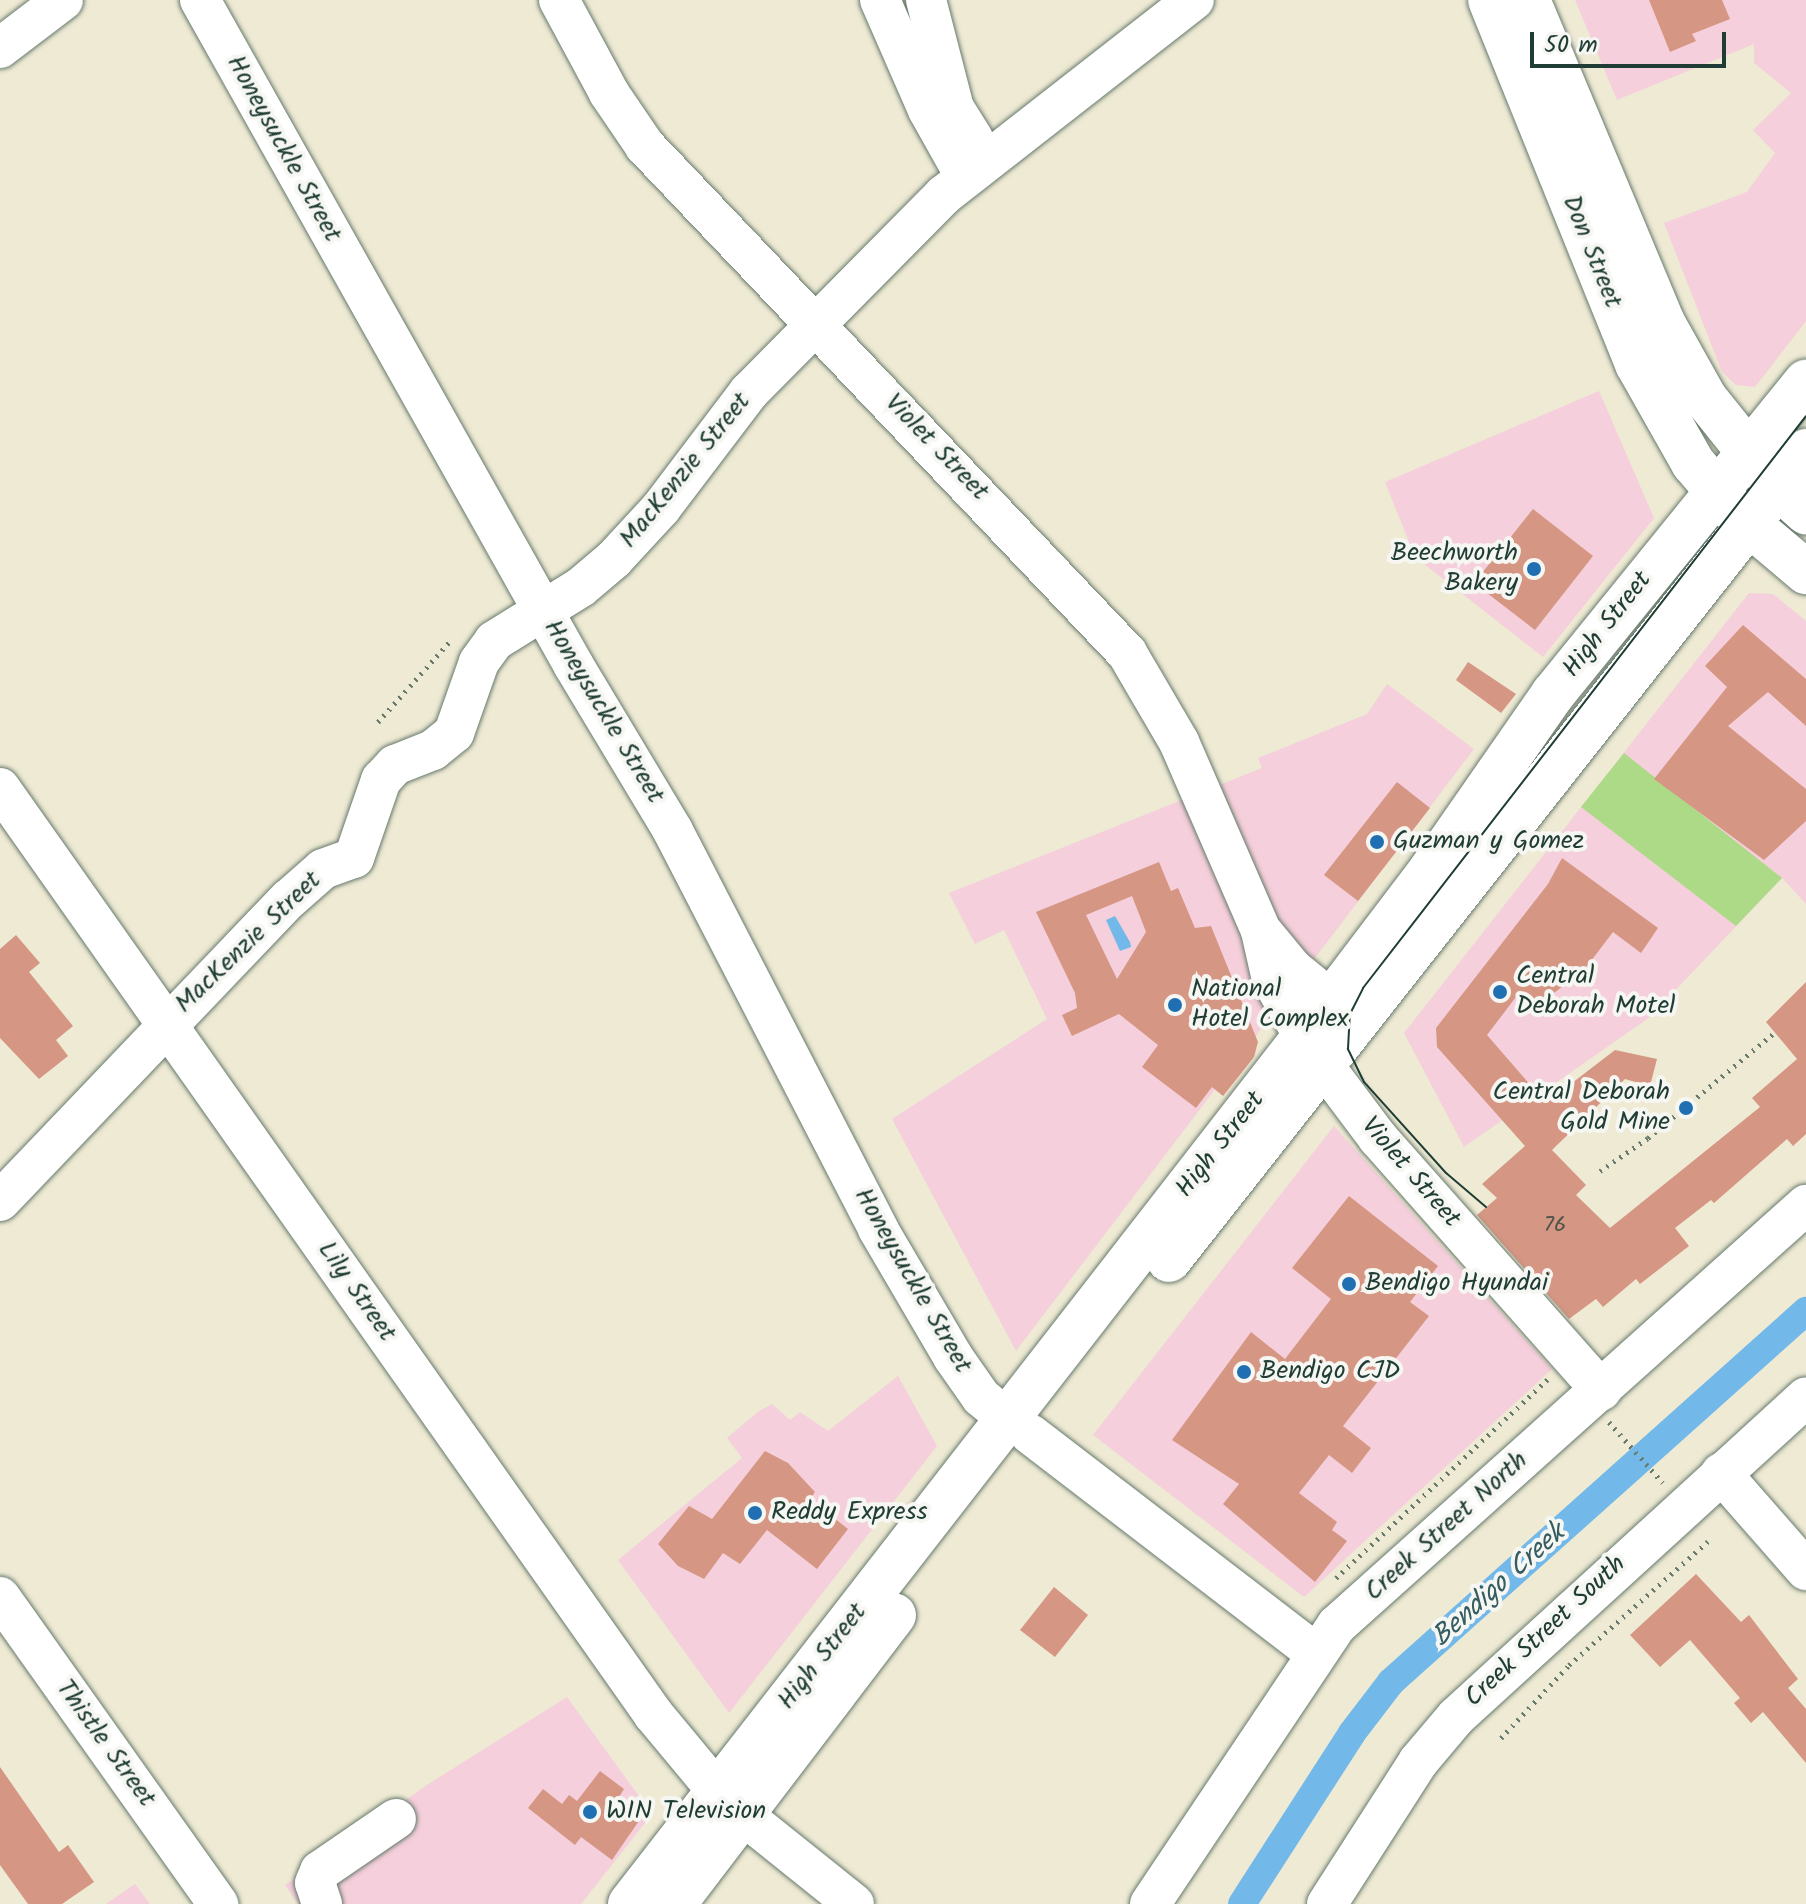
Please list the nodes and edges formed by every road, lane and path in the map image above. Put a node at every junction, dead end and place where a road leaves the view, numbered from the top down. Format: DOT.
graph roads {
  1 [pos="63,0"];
  2 [pos="200,0"];
  3 [pos="559,0"];
  4 [pos="880,0"];
  5 [pos="926,0"];
  6 [pos="1194,0"];
  7 [pos="1490,0"];
  8 [pos="1528,0"];
  9 [pos="0,48"];
  10 [pos="976,167"];
  11 [pos="818,323"];
  12 [pos="1806,382"];
  13 [pos="1806,451"];
  14 [pos="1747,453"];
  15 [pos="1716,491"];
  16 [pos="1792,499"];
  17 [pos="1749,524"];
  18 [pos="1806,572"];
  19 [pos="544,611"];
  20 [pos="457,633"];
  21 [pos="378,722"];
  22 [pos="0,788"];
  23 [pos="1467,852"];
  24 [pos="1261,931"];
  25 [pos="1346,1010"];
  26 [pos="166,1022"];
  27 [pos="1775,1032"];
  28 [pos="1314,1052"];
  29 [pos="1600,1171"];
  30 [pos="0,1201"];
  31 [pos="1806,1205"];
  32 [pos="1557,1371"];
  33 [pos="1601,1390"];
  34 [pos="1806,1397"];
  35 [pos="1019,1427"];
  36 [pos="1616,1430"];
  37 [pos="1721,1473"];
  38 [pos="1665,1485"];
  39 [pos="1708,1541"];
  40 [pos="1806,1570"];
  41 [pos="1329,1585"];
  42 [pos="0,1597"];
  43 [pos="1314,1652"];
  44 [pos="1501,1738"];
  45 [pos="731,1803"];
  46 [pos="396,1819"];
  47 [pos="218,1900"];
  48 [pos="322,1904"];
  49 [pos="630,1904"];
  50 [pos="674,1904"];
  51 [pos="854,1904"];
  52 [pos="1150,1904"];
  53 [pos="1327,1904"];
  1 -- 9 [label="street"];
  2 -- 19 [label="street, Honeysuckle Street"];
  3 -- 11 [label="street, Violet Street"];
  4 -- 10 [label="street"];
  5 -- 10 [label="street"];
  6 -- 10 [label="street, MacKenzie Street"];
  7 -- 15 [label="main road, Don Street"];
  8 -- 14 [label="main road, Don Street"];
  10 -- 11 [label="street, MacKenzie Street"];
  11 -- 19 [label="street, MacKenzie Street"];
  11 -- 24 [label="street, Violet Street"];
  12 -- 14 [label="main road, High Street"];
  13 -- 16 [label="main road, High Street"];
  14 -- 15 [label="main road, High Street"];
  14 -- 16 [label="main road, Don Street"];
  15 -- 17 [label="main road, Don Street"];
  15 -- 23 [label="main road, High Street"];
  16 -- 17 [label="main road, High Street"];
  17 -- 18 [label="main road, Don Street"];
  17 -- 23 [label="main road, High Street"];
  19 -- 26 [label="street, MacKenzie Street"];
  19 -- 35 [label="street, Honeysuckle Street"];
  20 -- 21 [label="path"];
  22 -- 26 [label="street, Lily Street"];
  23 -- 25 [label="main road, High Street"];
  24 -- 25 [label="street, Violet Street"];
  24 -- 28 [label="street, Violet Street"];
  25 -- 28 [label="main road, High Street"];
  26 -- 30 [label="street, MacKenzie Street"];
  26 -- 45 [label="street, Lily Street"];
  27 -- 29 [label="path"];
  28 -- 33 [label="street, Violet Street"];
  28 -- 35 [label="main road, High Street"];
  31 -- 33 [label="street, Creek Street North"];
  32 -- 41 [label="path"];
  33 -- 43 [label="street, Creek Street North"];
  34 -- 37 [label="street, Creek Street South"];
  35 -- 43 [label="street, Honeysuckle Street"];
  35 -- 45 [label="main road, High Street"];
  36 -- 38 [label="path"];
  37 -- 40 [label="street"];
  37 -- 53 [label="street, Creek Street South"];
  39 -- 44 [label="path"];
  42 -- 47 [label="street, Thistle Street"];
  43 -- 52 [label="street, Creek Street North"];
  45 -- 49 [label="main road, High Street"];
  45 -- 50 [label="main road, High Street"];
  45 -- 51 [label="street, Lily Street"];
  46 -- 48 [label="street"];
}
